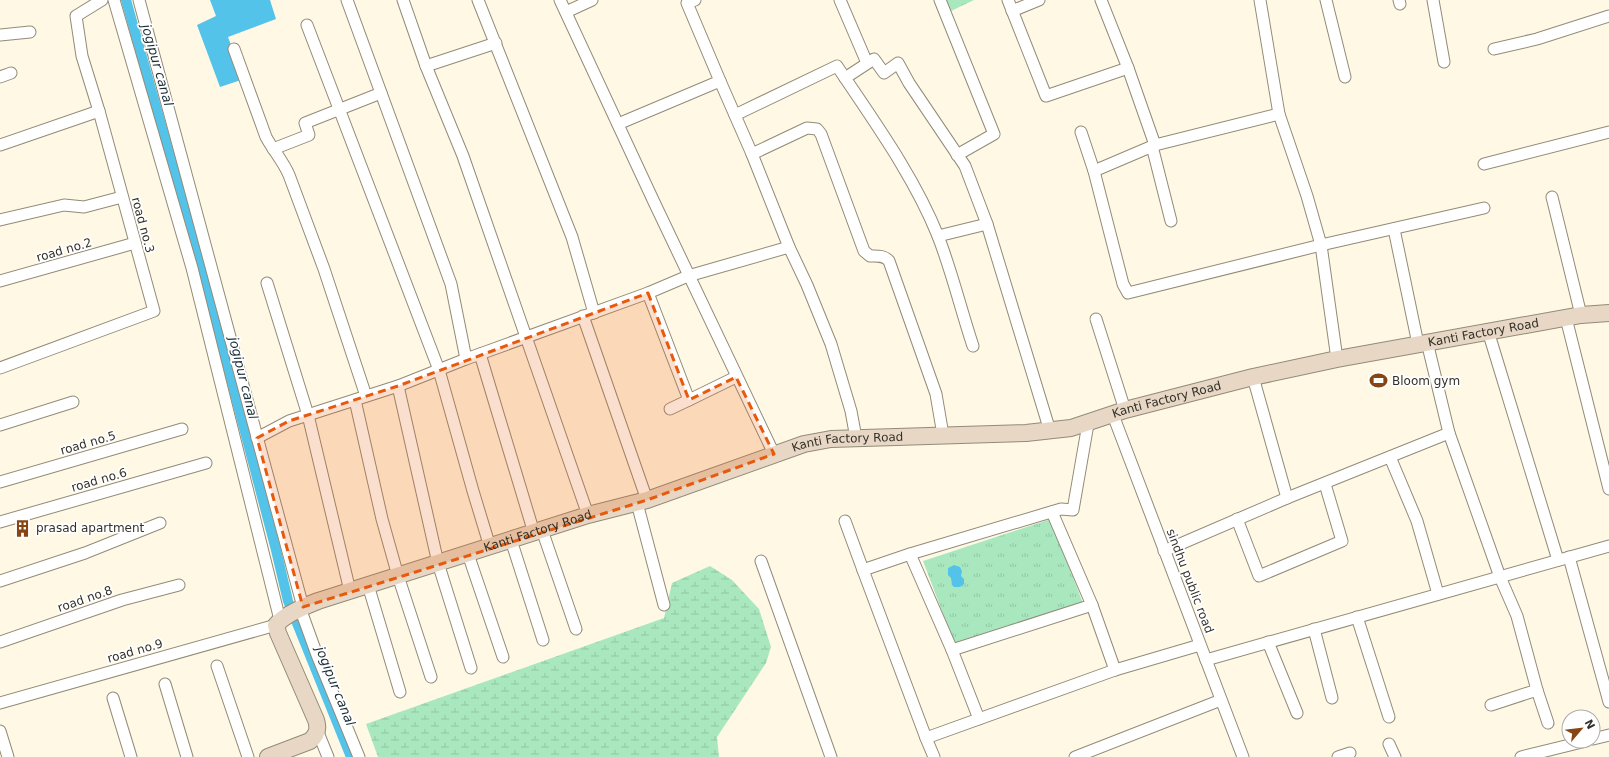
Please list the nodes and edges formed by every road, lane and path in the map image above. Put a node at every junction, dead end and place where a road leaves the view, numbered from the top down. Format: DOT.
graph roads {
  1 [pos="102,0"];
  2 [pos="114,0"];
  3 [pos="139,0"];
  4 [pos="347,0"];
  5 [pos="403,0"];
  6 [pos="478,0"];
  7 [pos="560,0"];
  8 [pos="592,0"];
  9 [pos="840,0"];
  10 [pos="940,0"];
  11 [pos="1008,0"];
  12 [pos="1039,0"];
  13 [pos="1101,0"];
  14 [pos="1260,0"];
  15 [pos="1326,0"];
  16 [pos="1433,0"];
  17 [pos="689,1"];
  18 [pos="1012,11"];
  19 [pos="566,12"];
  20 [pos="1609,16"];
  21 [pos="307,25"];
  22 [pos="30,32"];
  23 [pos="0,35"];
  24 [pos="496,43"];
  25 [pos="234,49"];
  26 [pos="1494,49"];
  27 [pos="1444,62"];
  28 [pos="867,63"];
  29 [pos="426,66"];
  30 [pos="1128,68"];
  31 [pos="1346,77"];
  32 [pos="845,78"];
  33 [pos="720,81"];
  34 [pos="381,93"];
  35 [pos="339,109"];
  36 [pos="99,111"];
  37 [pos="1279,114"];
  38 [pos="735,115"];
  39 [pos="618,124"];
  40 [pos="1081,132"];
  41 [pos="1609,132"];
  42 [pos="0,145"];
  43 [pos="1154,146"];
  44 [pos="273,149"];
  45 [pos="752,154"];
  46 [pos="957,155"];
  47 [pos="1484,164"];
  48 [pos="1094,171"];
  49 [pos="122,197"];
  50 [pos="1552,197"];
  51 [pos="1484,208"];
  52 [pos="0,220"];
  53 [pos="1171,221"];
  54 [pos="987,224"];
  55 [pos="1394,229"];
  56 [pos="938,236"];
  57 [pos="135,243"];
  58 [pos="1322,245"];
  59 [pos="789,247"];
  60 [pos="688,276"];
  61 [pos="0,281"];
  62 [pos="266,283"];
  63 [pos="648,293"];
  64 [pos="1609,312"];
  65 [pos="589,314"];
  66 [pos="1574,316"];
  67 [pos="1096,319"];
  68 [pos="1488,331"];
  69 [pos="526,338"];
  70 [pos="1422,343"];
  71 [pos="973,346"];
  72 [pos="480,354"];
  73 [pos="1336,358"];
  74 [pos="466,359"];
  75 [pos="0,368"];
  76 [pos="439,370"];
  77 [pos="736,377"];
  78 [pos="1252,377"];
  79 [pos="398,386"];
  80 [pos="366,396"];
  81 [pos="354,400"];
  82 [pos="689,400"];
  83 [pos="73,402"];
  84 [pos="670,409"];
  85 [pos="1119,413"];
  86 [pos="308,415"];
  87 [pos="1088,424"];
  88 [pos="0,425"];
  89 [pos="182,429"];
  90 [pos="1050,431"];
  91 [pos="1449,434"];
  92 [pos="943,436"];
  93 [pos="257,438"];
  94 [pos="856,438"];
  95 [pos="774,454"];
  96 [pos="1390,457"];
  97 [pos="206,463"];
  98 [pos="0,482"];
  99 [pos="1325,484"];
  100 [pos="1609,489"];
  101 [pos="1287,498"];
  102 [pos="642,501"];
  103 [pos="1052,512"];
  104 [pos="588,516"];
  105 [pos="1237,520"];
  106 [pos="845,521"];
  107 [pos="0,522"];
  108 [pos="160,523"];
  109 [pos="538,532"];
  110 [pos="511,540"];
  111 [pos="490,546"];
  112 [pos="1609,546"];
  113 [pos="1164,551"];
  114 [pos="468,554"];
  115 [pos="910,554"];
  116 [pos="1569,557"];
  117 [pos="1558,560"];
  118 [pos="761,562"];
  119 [pos="438,563"];
  120 [pos="863,570"];
  121 [pos="398,576"];
  122 [pos="1500,577"];
  123 [pos="0,581"];
  124 [pos="179,585"];
  125 [pos="368,585"];
  126 [pos="350,591"];
  127 [pos="1438,594"];
  128 [pos="664,605"];
  129 [pos="1092,605"];
  130 [pos="290,615"];
  131 [pos="1357,617"];
  132 [pos="576,629"];
  133 [pos="1314,629"];
  134 [pos="543,640"];
  135 [pos="0,642"];
  136 [pos="1268,642"];
  137 [pos="1200,645"];
  138 [pos="952,650"];
  139 [pos="503,657"];
  140 [pos="1206,660"];
  141 [pos="217,666"];
  142 [pos="471,668"];
  143 [pos="1115,670"];
  144 [pos="431,677"];
  145 [pos="1606,683"];
  146 [pos="165,684"];
  147 [pos="1537,690"];
  148 [pos="400,692"];
  149 [pos="113,698"];
  150 [pos="1332,698"];
  151 [pos="1221,700"];
  152 [pos="1609,702"];
  153 [pos="0,703"];
  154 [pos="1491,705"];
  155 [pos="1297,713"];
  156 [pos="1389,717"];
  157 [pos="979,719"];
  158 [pos="1548,723"];
  159 [pos="317,730"];
  160 [pos="0,731"];
  161 [pos="926,738"];
  162 [pos="1389,744"];
  163 [pos="1561,747"];
  164 [pos="1350,753"];
  165 [pos="8,757"];
  166 [pos="131,757"];
  167 [pos="188,757"];
  168 [pos="248,757"];
  169 [pos="268,757"];
  170 [pos="328,757"];
  171 [pos="359,757"];
  172 [pos="831,757"];
  173 [pos="934,757"];
  174 [pos="1075,757"];
  175 [pos="1243,757"];
  176 [pos="1338,757"];
  177 [pos="1395,757"];
  178 [pos="1521,757"];
  1 -- 36 [label="street, road no.3"];
  2 -- 130 [label="street"];
  3 -- 93 [label="street"];
  4 -- 34 [label="street"];
  5 -- 29 [label="street"];
  6 -- 24 [label="street"];
  7 -- 19 [label="street"];
  8 -- 19 [label="street"];
  9 -- 28 [label="street"];
  10 -- 46 [label="street"];
  11 -- 18 [label="street"];
  12 -- 18 [label="street"];
  13 -- 30 [label="street"];
  14 -- 37 [label="street"];
  15 -- 31 [label="street"];
  16 -- 27 [label="street"];
  17 -- 33 [label="street"];
  18 -- 30 [label="street"];
  19 -- 39 [label="street"];
  20 -- 26 [label="street"];
  21 -- 35 [label="street"];
  22 -- 23 [label="street"];
  24 -- 29 [label="street"];
  24 -- 65 [label="street"];
  25 -- 44 [label="street"];
  28 -- 32 [label="street"];
  28 -- 46 [label="street"];
  29 -- 69 [label="street"];
  30 -- 43 [label="street"];
  32 -- 38 [label="street"];
  32 -- 56 [label="street"];
  33 -- 38 [label="street"];
  33 -- 39 [label="street"];
  34 -- 35 [label="street"];
  34 -- 74 [label="street"];
  35 -- 44 [label="street"];
  35 -- 76 [label="street"];
  36 -- 42 [label="street"];
  36 -- 49 [label="street, road no.3"];
  37 -- 43 [label="street"];
  37 -- 58 [label="street"];
  38 -- 45 [label="street"];
  39 -- 60 [label="street"];
  40 -- 48 [label="street"];
  41 -- 47 [label="street"];
  43 -- 48 [label="street"];
  43 -- 53 [label="street"];
  44 -- 80 [label="street"];
  45 -- 59 [label="street"];
  45 -- 92 [label="street"];
  46 -- 54 [label="street"];
  48 -- 58 [label="street"];
  49 -- 52 [label="street"];
  49 -- 57 [label="street, road no.3"];
  50 -- 66 [label="street"];
  51 -- 55 [label="street"];
  54 -- 56 [label="street"];
  54 -- 90 [label="street"];
  55 -- 58 [label="street"];
  55 -- 70 [label="street"];
  56 -- 71 [label="street"];
  57 -- 61 [label="street, road no.2"];
  57 -- 75 [label="street, road no.3"];
  58 -- 73 [label="street"];
  59 -- 60 [label="street"];
  59 -- 94 [label="street"];
  60 -- 63 [label="street"];
  60 -- 77 [label="street"];
  62 -- 86 [label="street"];
  63 -- 65 [label="street"];
  63 -- 82 [label="street"];
  64 -- 66 [label="street, Kanti Factory Road"];
  65 -- 69 [label="street"];
  65 -- 102 [label="street"];
  66 -- 68 [label="street, Kanti Factory Road"];
  66 -- 100 [label="street"];
  67 -- 85 [label="street, sindhu public road"];
  68 -- 70 [label="street, Kanti Factory Road"];
  68 -- 117 [label="street"];
  69 -- 72 [label="street"];
  69 -- 104 [label="street"];
  70 -- 73 [label="street, Kanti Factory Road"];
  70 -- 91 [label="street"];
  72 -- 74 [label="street"];
  72 -- 109 [label="street"];
  73 -- 78 [label="street, Kanti Factory Road"];
  74 -- 76 [label="street"];
  76 -- 79 [label="street"];
  76 -- 111 [label="street"];
  77 -- 82 [label="street"];
  77 -- 95 [label="street"];
  78 -- 85 [label="street, Kanti Factory Road"];
  78 -- 101 [label="street"];
  79 -- 80 [label="street"];
  79 -- 119 [label="street"];
  80 -- 81 [label="street"];
  81 -- 86 [label="street"];
  81 -- 121 [label="street"];
  82 -- 84 [label="street"];
  83 -- 88 [label="street"];
  85 -- 87 [label="street, Kanti Factory Road"];
  85 -- 113 [label="street, sindhu public road"];
  86 -- 93 [label="street"];
  86 -- 126 [label="street"];
  87 -- 90 [label="street, Kanti Factory Road"];
  87 -- 103 [label="street"];
  89 -- 98 [label="street, road no.5"];
  90 -- 92 [label="street, Kanti Factory Road"];
  91 -- 96 [label="street"];
  91 -- 122 [label="street"];
  92 -- 94 [label="street, Kanti Factory Road"];
  93 -- 130 [label="street"];
  94 -- 95 [label="street, Kanti Factory Road"];
  95 -- 102 [label="street, Kanti Factory Road"];
  96 -- 99 [label="street"];
  96 -- 127 [label="street"];
  97 -- 107 [label="street, road no.6"];
  99 -- 101 [label="street"];
  99 -- 105 [label="street"];
  101 -- 105 [label="street"];
  102 -- 104 [label="street, Kanti Factory Road"];
  102 -- 128 [label="street"];
  103 -- 115 [label="street"];
  103 -- 129 [label="street"];
  104 -- 109 [label="street, Kanti Factory Road"];
  105 -- 113 [label="street"];
  106 -- 120 [label="street"];
  108 -- 123 [label="street"];
  109 -- 110 [label="street, Kanti Factory Road"];
  109 -- 132 [label="street"];
  110 -- 111 [label="street, Kanti Factory Road"];
  110 -- 134 [label="street"];
  111 -- 114 [label="street, Kanti Factory Road"];
  112 -- 116 [label="street"];
  113 -- 137 [label="street, sindhu public road"];
  114 -- 119 [label="street, Kanti Factory Road"];
  114 -- 139 [label="street"];
  115 -- 120 [label="street"];
  115 -- 138 [label="street"];
  116 -- 117 [label="street"];
  116 -- 145 [label="street"];
  117 -- 122 [label="street"];
  118 -- 172 [label="street"];
  119 -- 121 [label="street, Kanti Factory Road"];
  119 -- 142 [label="street"];
  120 -- 161 [label="street"];
  121 -- 125 [label="street, Kanti Factory Road"];
  121 -- 144 [label="street"];
  122 -- 127 [label="street"];
  122 -- 147 [label="street"];
  124 -- 135 [label="street, road no.8"];
  125 -- 126 [label="street, Kanti Factory Road"];
  125 -- 148 [label="street"];
  126 -- 130 [label="street, Kanti Factory Road"];
  127 -- 131 [label="street"];
  129 -- 138 [label="street"];
  129 -- 143 [label="street"];
  130 -- 153 [label="street, road no.9"];
  130 -- 159 [label="street"];
  130 -- 171 [label="street"];
  131 -- 133 [label="street"];
  131 -- 156 [label="street"];
  133 -- 136 [label="street"];
  133 -- 150 [label="street"];
  136 -- 140 [label="street"];
  136 -- 155 [label="street"];
  137 -- 140 [label="street, sindhu public road"];
  137 -- 143 [label="street"];
  138 -- 157 [label="street"];
  140 -- 151 [label="street, sindhu public road"];
  141 -- 168 [label="street"];
  143 -- 157 [label="street"];
  145 -- 152 [label="street"];
  146 -- 167 [label="street"];
  147 -- 154 [label="street"];
  147 -- 158 [label="street"];
  149 -- 166 [label="street"];
  151 -- 174 [label="street"];
  151 -- 175 [label="street, sindhu public road"];
  157 -- 161 [label="street"];
  159 -- 169 [label="street"];
  159 -- 170 [label="street"];
  160 -- 165 [label="street"];
  161 -- 173 [label="street"];
  162 -- 177 [label="street"];
  163 -- 178 [label="street"];
  164 -- 176 [label="street"];
}
